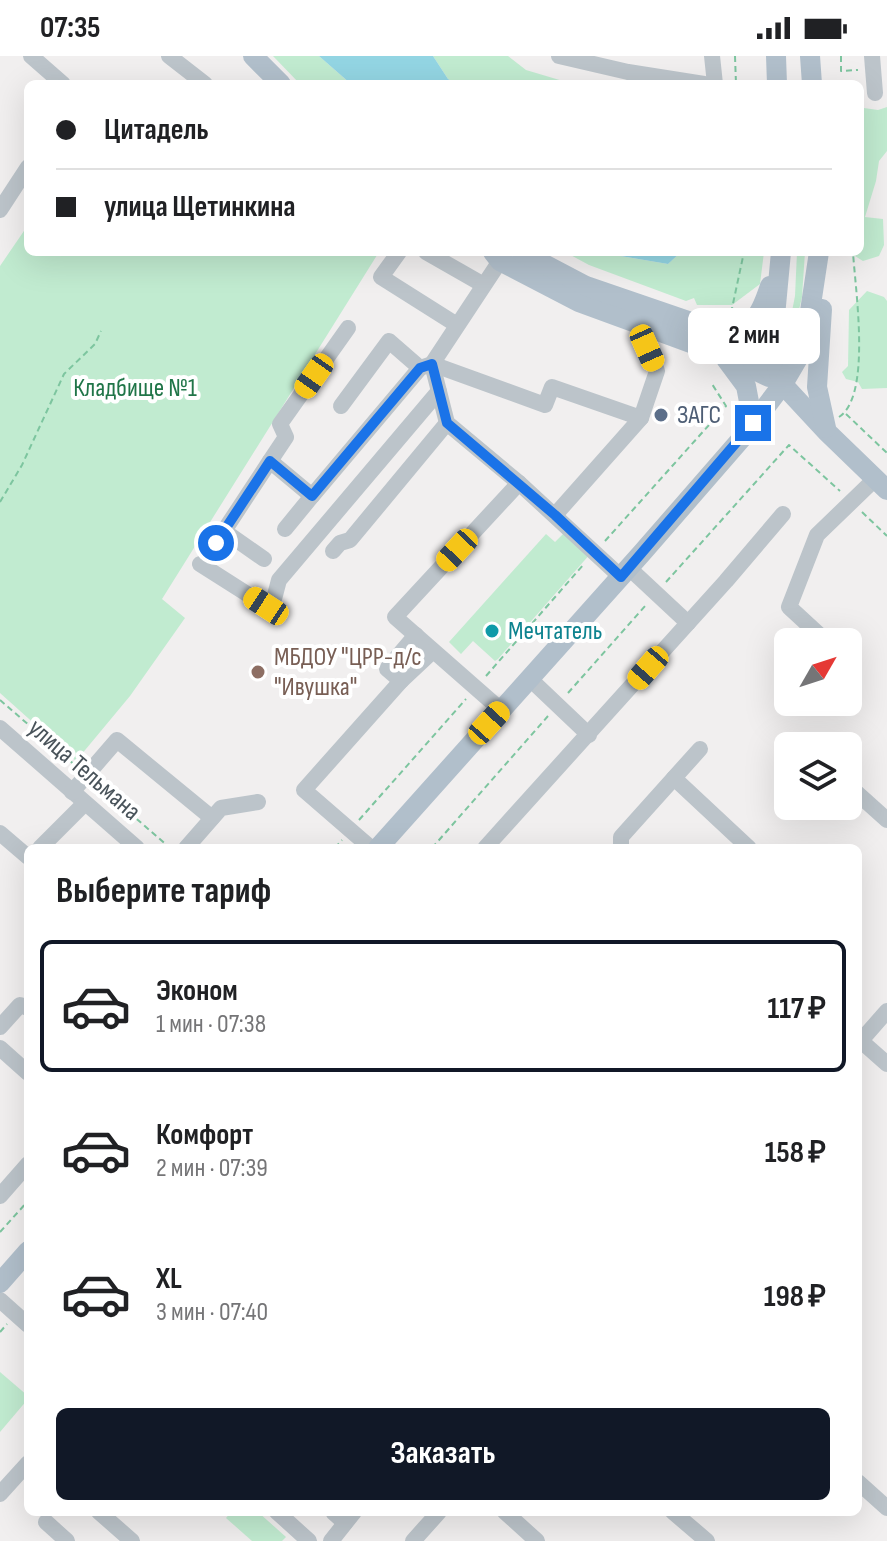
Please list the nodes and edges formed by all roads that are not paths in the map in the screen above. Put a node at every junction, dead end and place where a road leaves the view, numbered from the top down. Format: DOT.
graph roads {
  1 [pos="31,56"];
  2 [pos="169,56"];
  3 [pos="253,56"];
  4 [pos="712,56"];
  5 [pos="776,56"];
  6 [pos="810,56"];
  7 [pos="872,56"];
  8 [pos="562,57"];
  9 [pos="58,80"];
  10 [pos="200,80"];
  11 [pos="277,80"];
  12 [pos="679,80"];
  13 [pos="715,80"];
  14 [pos="777,80"];
  15 [pos="812,80"];
  16 [pos="874,93"];
  17 [pos="24,173"];
  18 [pos="0,210"];
  19 [pos="396,256"];
  20 [pos="433,256"];
  21 [pos="496,256"];
  22 [pos="529,256"];
  23 [pos="780,256"];
  24 [pos="781,256"];
  25 [pos="819,256"];
  26 [pos="819,256"];
  27 [pos="482,284"];
  28 [pos="457,325"];
  29 [pos="348,328"];
  30 [pos="651,330"];
  31 [pos="726,335"];
  32 [pos="426,366"];
  33 [pos="783,384"];
  34 [pos="439,391"];
  35 [pos="341,406"];
  36 [pos="641,418"];
  37 [pos="447,423"];
  38 [pos="753,423"];
  39 [pos="833,424"];
  40 [pos="270,461"];
  41 [pos="519,483"];
  42 [pos="881,484"];
  43 [pos="312,496"];
  44 [pos="783,514"];
  45 [pos="555,515"];
  46 [pos="285,529"];
  47 [pos="333,551"];
  48 [pos="264,559"];
  49 [pos="200,564"];
  50 [pos="625,572"];
  51 [pos="688,623"];
  52 [pos="812,628"];
  53 [pos="416,635"];
  54 [pos="433,651"];
  55 [pos="529,678"];
  56 [pos="401,681"];
  57 [pos="501,710"];
  58 [pos="0,728"];
  59 [pos="589,735"];
  60 [pos="700,749"];
  61 [pos="674,778"];
  62 [pos="78,798"];
  63 [pos="862,798"];
  64 [pos="258,802"];
  65 [pos="212,818"];
  66 [pos="887,820"];
  67 [pos="0,833"];
  68 [pos="43,844"];
  69 [pos="132,844"];
  70 [pos="189,844"];
  71 [pos="379,844"];
  72 [pos="385,844"];
  73 [pos="489,844"];
  74 [pos="621,844"];
  75 [pos="745,844"];
  76 [pos="24,854"];
  77 [pos="24,1006"];
  78 [pos="887,1011"];
  79 [pos="0,1027"];
  80 [pos="862,1039"];
  81 [pos="862,1044"];
  82 [pos="0,1048"];
  83 [pos="887,1064"];
  84 [pos="24,1069"];
  85 [pos="24,1169"];
  86 [pos="0,1196"];
  87 [pos="24,1256"];
  88 [pos="0,1283"];
  89 [pos="0,1300"];
  90 [pos="24,1321"];
  91 [pos="24,1467"];
  92 [pos="862,1486"];
  93 [pos="0,1494"];
  94 [pos="887,1508"];
  95 [pos="104,1516"];
  96 [pos="281,1516"];
  97 [pos="344,1516"];
  98 [pos="435,1516"];
  99 [pos="509,1516"];
  100 [pos="678,1516"];
  101 [pos="46,1522"];
  102 [pos="67,1541"];
  103 [pos="132,1541"];
  104 [pos="309,1541"];
  105 [pos="331,1541"];
  106 [pos="413,1541"];
  107 [pos="537,1541"];
  108 [pos="707,1541"];
  1 -- 9 [label="street"];
  2 -- 10 [label="street"];
  3 -- 11 [label="main road"];
  4 -- 13 [label="street"];
  5 -- 14 [label="main road"];
  6 -- 15 [label="main road"];
  7 -- 16 [label="street"];
  8 -- 12 [label="street"];
  17 -- 18 [label="street"];
  19 -- 28 [label="street"];
  20 -- 27 [label="street"];
  21 -- 27 [label="street"];
  21 -- 30 [label="main road"];
  22 -- 31 [label="main road"];
  23 -- 31 [label="main road"];
  24 -- 33 [label="main road"];
  25 -- 33 [label="main road"];
  26 -- 39 [label="main road"];
  27 -- 28 [label="street"];
  28 -- 32 [label="street"];
  29 -- 40 [label="street"];
  30 -- 31 [label="main road"];
  30 -- 36 [label="street"];
  31 -- 33 [label="main road"];
  31 -- 38 [label="main road"];
  32 -- 34 [label="street"];
  32 -- 35 [label="street"];
  32 -- 36 [label="street"];
  32 -- 43 [label="street"];
  33 -- 38 [label="main road"];
  33 -- 39 [label="main road"];
  34 -- 37 [label="street"];
  34 -- 49 [label="street"];
  36 -- 45 [label="street"];
  37 -- 41 [label="street"];
  37 -- 47 [label="street"];
  38 -- 39 [label="main road"];
  38 -- 50 [label="main road"];
  39 -- 42 [label="main road"];
  40 -- 43 [label="street"];
  40 -- 48 [label="street"];
  41 -- 45 [label="street"];
  41 -- 53 [label="street"];
  42 -- 52 [label="street"];
  43 -- 46 [label="street"];
  44 -- 51 [label="street"];
  45 -- 50 [label="street"];
  50 -- 51 [label="street"];
  50 -- 55 [label="main road"];
  51 -- 59 [label="street"];
  53 -- 54 [label="street"];
  53 -- 56 [label="street"];
  54 -- 56 [label="street"];
  54 -- 57 [label="street"];
  55 -- 57 [label="main road"];
  55 -- 59 [label="street"];
  56 -- 71 [label="street"];
  57 -- 72 [label="main road"];
  58 -- 62 [label="street, улица Тельмана"];
  59 -- 73 [label="street"];
  60 -- 61 [label="street"];
  61 -- 74 [label="street"];
  61 -- 75 [label="street"];
  62 -- 65 [label="street"];
  62 -- 68 [label="street"];
  62 -- 69 [label="street, улица Тельмана"];
  63 -- 66 [label="street"];
  64 -- 65 [label="street"];
  65 -- 70 [label="street"];
  67 -- 76 [label="street"];
  77 -- 79 [label="street"];
  78 -- 80 [label="street"];
  81 -- 83 [label="street"];
  82 -- 84 [label="street"];
  85 -- 86 [label="street"];
  87 -- 88 [label="main road"];
  89 -- 90 [label="street"];
  91 -- 93 [label="street"];
  92 -- 94 [label="street"];
  95 -- 103 [label="street"];
  96 -- 104 [label="street"];
  97 -- 105 [label="street"];
  98 -- 106 [label="street"];
  99 -- 107 [label="street"];
  100 -- 108 [label="street"];
  101 -- 102 [label="street"];
}
